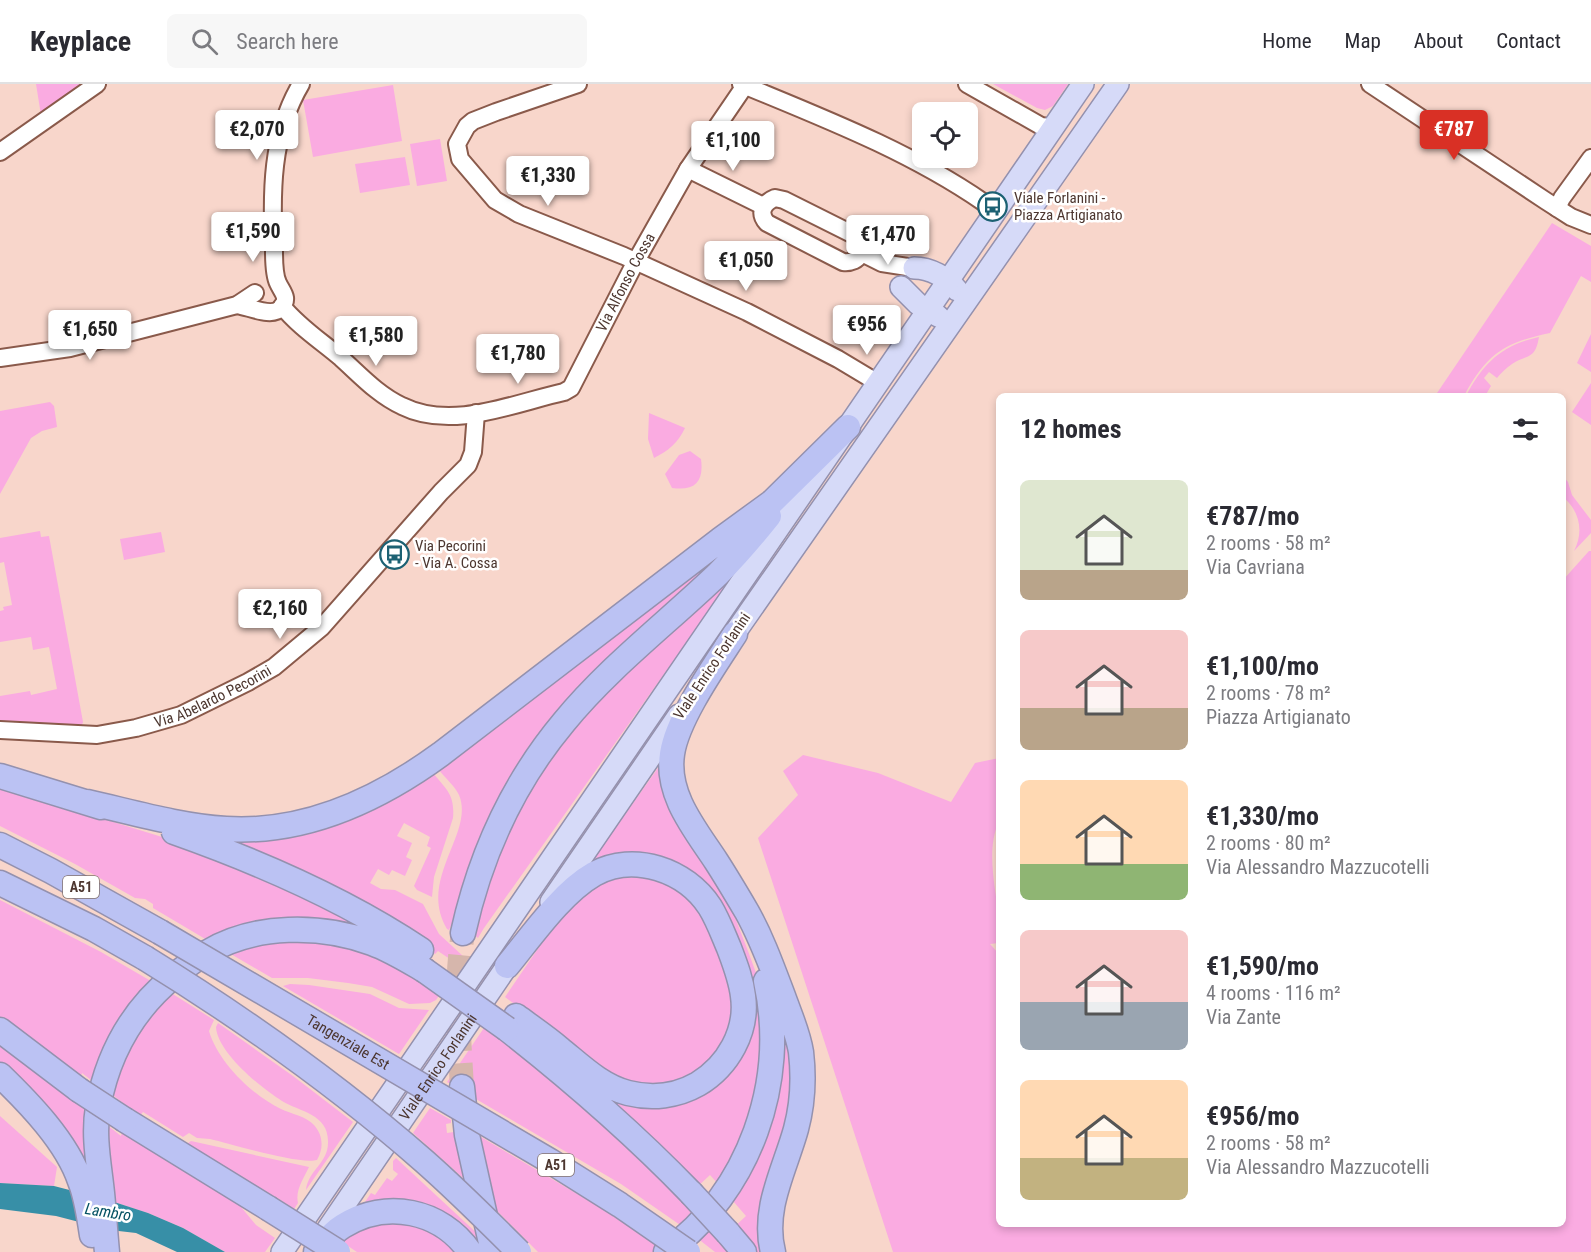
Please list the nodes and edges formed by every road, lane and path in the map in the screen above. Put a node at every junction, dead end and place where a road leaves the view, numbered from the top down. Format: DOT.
graph roads {
  1 [pos="97,84"];
  2 [pos="302,84"];
  3 [pos="578,84"];
  4 [pos="967,84"];
  5 [pos="1083,84"];
  6 [pos="1118,84"];
  7 [pos="1370,84"];
  8 [pos="744,85"];
  9 [pos="1055,124"];
  10 [pos="0,152"];
  11 [pos="1591,158"];
  12 [pos="688,169"];
  13 [pos="983,202"];
  14 [pos="764,206"];
  15 [pos="1557,208"];
  16 [pos="1591,225"];
  17 [pos="862,254"];
  18 [pos="636,261"];
  19 [pos="882,263"];
  20 [pos="914,268"];
  21 [pos="948,281"];
  22 [pos="266,286"];
  23 [pos="901,287"];
  24 [pos="237,304"];
  25 [pos="282,306"];
  26 [pos="262,311"];
  27 [pos="927,311"];
  28 [pos="960,311"];
  29 [pos="0,358"];
  30 [pos="878,383"];
  31 [pos="476,413"];
  32 [pos="848,427"];
  33 [pos="735,634"];
  34 [pos="0,730"];
  35 [pos="0,776"];
  36 [pos="87,802"];
  37 [pos="0,846"];
  38 [pos="717,863"];
  39 [pos="0,883"];
  40 [pos="463,933"];
  41 [pos="428,964"];
  42 [pos="507,966"];
  43 [pos="512,1023"];
  44 [pos="0,1030"];
  45 [pos="0,1075"];
  46 [pos="462,1087"];
  47 [pos="92,1191"];
  48 [pos="100,1243"];
  49 [pos="282,1252"];
  50 [pos="314,1252"];
  51 [pos="338,1252"];
  52 [pos="470,1252"];
  53 [pos="493,1252"];
  54 [pos="519,1252"];
  55 [pos="666,1252"];
  56 [pos="688,1252"];
  57 [pos="744,1252"];
  58 [pos="773,1252"];
  1 -- 10 [label="street"];
  2 -- 22 [label="street"];
  3 -- 18 [label="street"];
  4 -- 9 [label="street"];
  5 -- 9 [label="main road, Viale Enrico Forlanini"];
  6 -- 28 [label="main road, Viale Enrico Forlanini"];
  7 -- 15 [label="street"];
  8 -- 12 [label="street, Via Alfonso Cossa"];
  8 -- 13 [label="street"];
  9 -- 21 [label="main road, Viale Enrico Forlanini"];
  11 -- 15 [label="street"];
  12 -- 14 [label="street"];
  12 -- 18 [label="street, Via Alfonso Cossa"];
  14 -- 17 [label="street"];
  14 -- 17 [label="street"];
  15 -- 16 [label="street"];
  17 -- 19 [label="street"];
  18 -- 30 [label="street"];
  18 -- 31 [label="street, Via Alfonso Cossa"];
  19 -- 20 [label="street"];
  19 -- 23 [label="street"];
  20 -- 21 [label="main road"];
  20 -- 23 [label="street"];
  21 -- 27 [label="main road, Viale Enrico Forlanini"];
  21 -- 28 [label="main road"];
  22 -- 24 [label="street"];
  22 -- 25 [label="street"];
  22 -- 26 [label="street"];
  23 -- 27 [label="main road"];
  24 -- 26 [label="street"];
  24 -- 29 [label="street"];
  25 -- 26 [label="street"];
  25 -- 31 [label="street, Via Alfonso Cossa"];
  27 -- 28 [label="main road"];
  27 -- 30 [label="main road, Viale Enrico Forlanini"];
  28 -- 33 [label="main road, Viale Enrico Forlanini"];
  30 -- 32 [label="main road, Viale Enrico Forlanini"];
  31 -- 34 [label="street, Via Abelardo Pecorini"];
  32 -- 36 [label="highway"];
  32 -- 40 [label="highway"];
  32 -- 49 [label="main road, Viale Enrico Forlanini"];
  33 -- 38 [label="highway"];
  33 -- 42 [label="main road, Viale Enrico Forlanini"];
  35 -- 36 [label="highway"];
  36 -- 41 [label="highway"];
  37 -- 56 [label="highway, Tangenziale Est / A51, bridge"];
  38 -- 55 [label="highway"];
  38 -- 58 [label="highway"];
  39 -- 54 [label="highway, A51, bridge"];
  41 -- 43 [label="highway, bridge"];
  41 -- 47 [label="highway"];
  42 -- 43 [label="highway"];
  42 -- 50 [label="main road, Viale Enrico Forlanini"];
  43 -- 57 [label="highway, bridge"];
  44 -- 51 [label="highway, bridge"];
  45 -- 47 [label="highway"];
  46 -- 53 [label="highway"];
  47 -- 48 [label="highway"];
  50 -- 52 [label="highway"];
}
